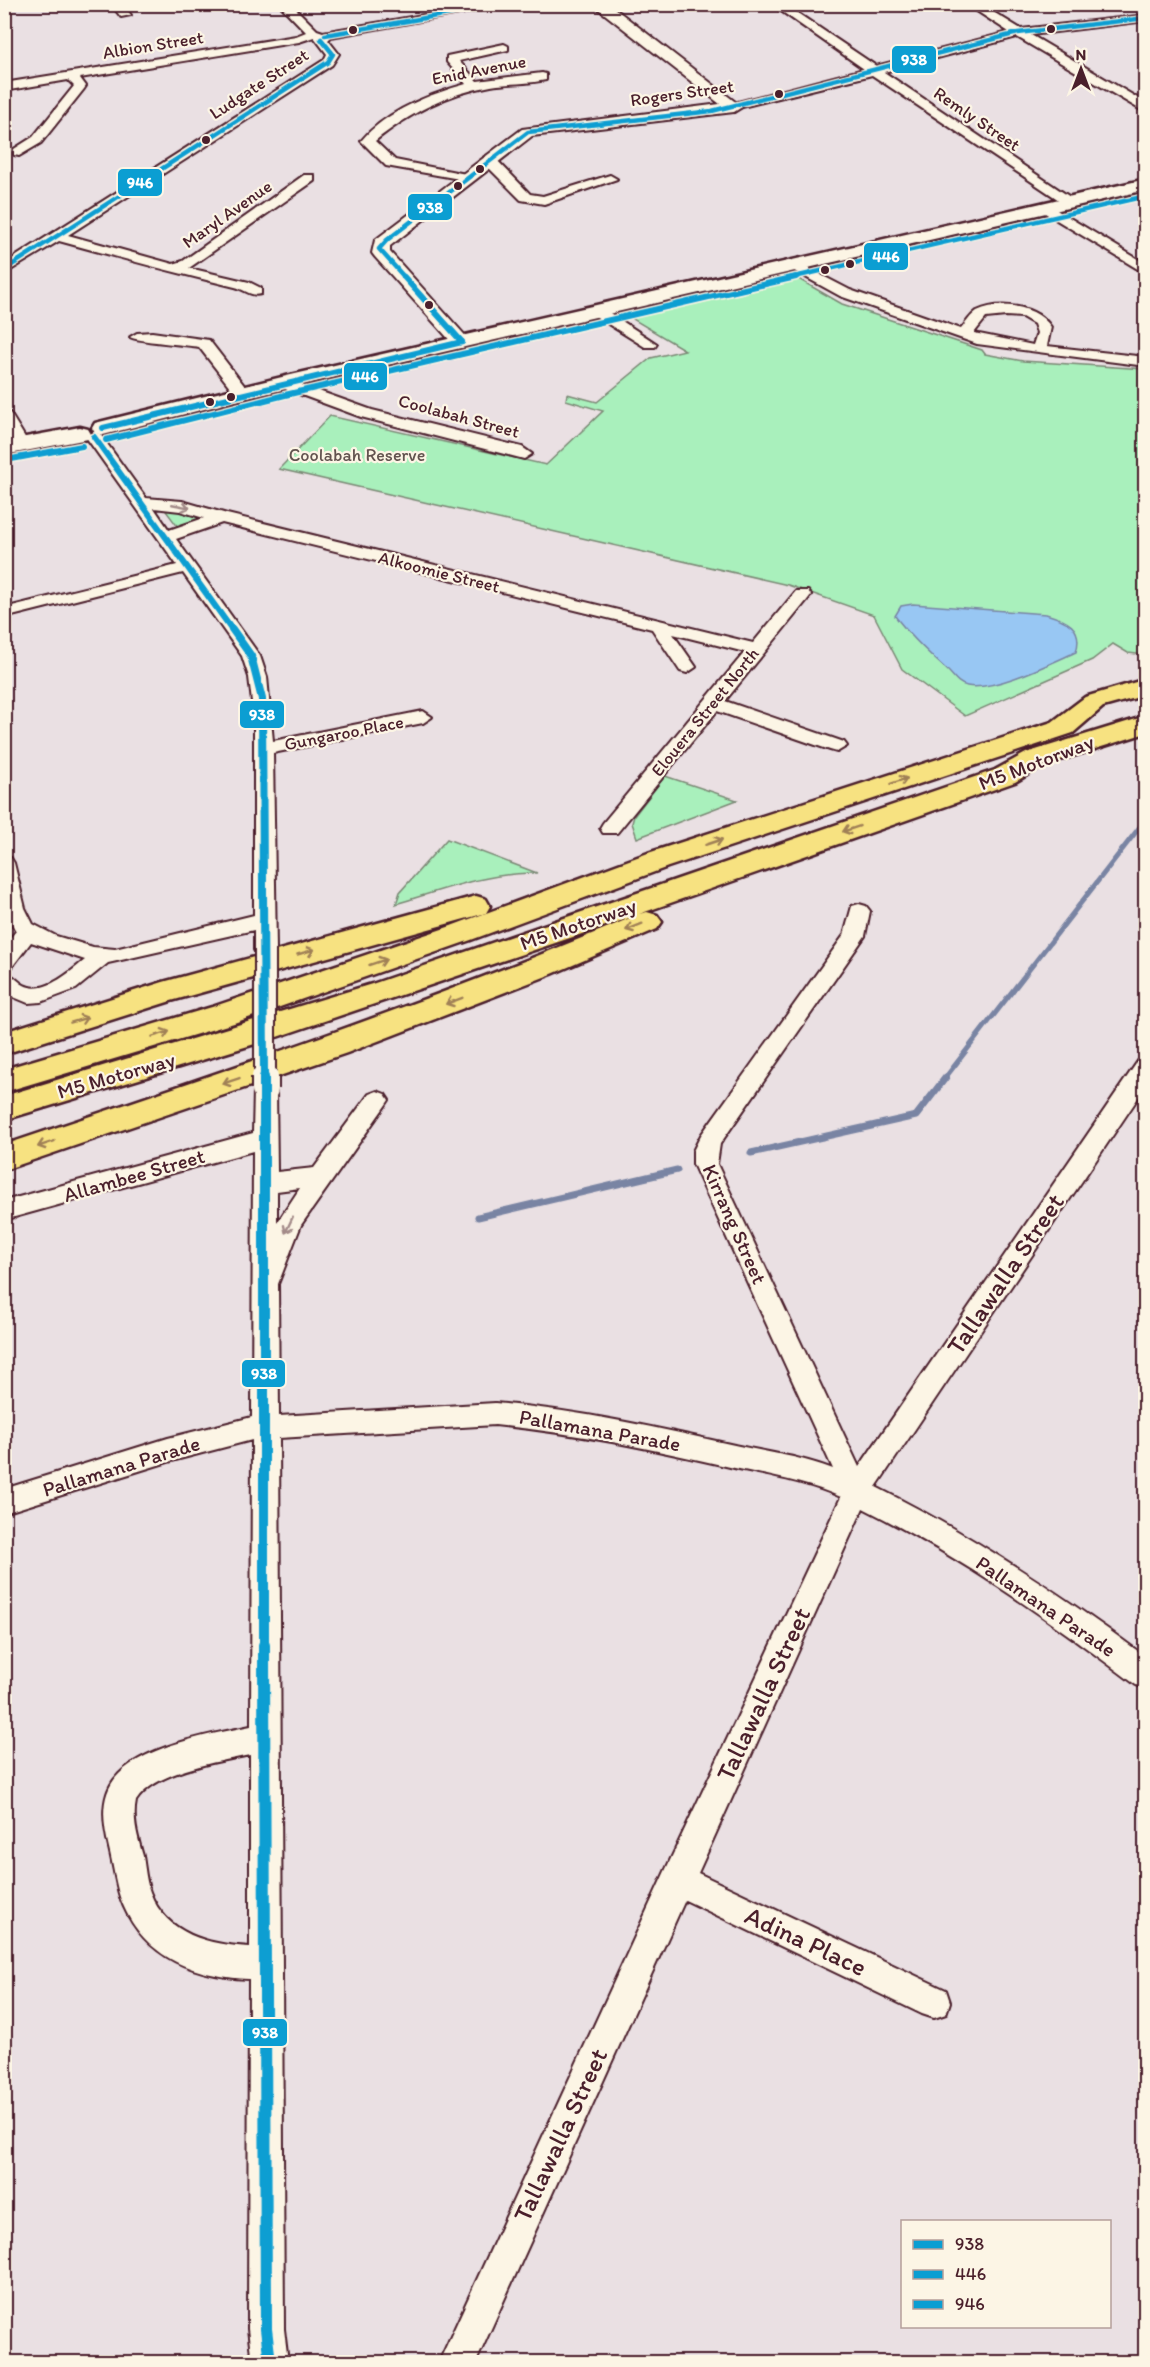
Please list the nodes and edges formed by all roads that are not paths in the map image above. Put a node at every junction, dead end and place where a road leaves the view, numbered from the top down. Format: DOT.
graph roads {
  1 [pos="116,4"];
  2 [pos="284,4"];
  3 [pos="510,4"];
  4 [pos="599,4"];
  5 [pos="776,4"];
  6 [pos="971,4"];
  7 [pos="125,15"];
  8 [pos="1146,18"];
  9 [pos="1018,33"];
  10 [pos="316,36"];
  11 [pos="504,48"];
  12 [pos="873,70"];
  13 [pos="9,74"];
  14 [pos="72,76"];
  15 [pos="542,76"];
  16 [pos="18,85"];
  17 [pos="475,86"];
  18 [pos="4,87"];
  19 [pos="734,107"];
  20 [pos="1146,109"];
  21 [pos="19,152"];
  22 [pos="489,160"];
  23 [pos="309,178"];
  24 [pos="466,178"];
  25 [pos="610,180"];
  26 [pos="1146,184"];
  27 [pos="1068,202"];
  28 [pos="1045,207"];
  29 [pos="57,236"];
  30 [pos="794,265"];
  31 [pos="174,269"];
  32 [pos="4,270"];
  33 [pos="1146,270"];
  34 [pos="256,291"];
  35 [pos="597,310"];
  36 [pos="964,335"];
  37 [pos="137,337"];
  38 [pos="462,342"];
  39 [pos="650,344"];
  40 [pos="1039,350"];
  41 [pos="1146,362"];
  42 [pos="282,383"];
  43 [pos="242,393"];
  44 [pos="4,416"];
  45 [pos="93,433"];
  46 [pos="13,446"];
  47 [pos="524,454"];
  48 [pos="140,502"];
  49 [pos="221,518"];
  50 [pos="165,537"];
  51 [pos="188,567"];
  52 [pos="802,595"];
  53 [pos="4,614"];
  54 [pos="658,625"];
  55 [pos="756,649"];
  56 [pos="687,667"];
  57 [pos="1146,687"];
  58 [pos="1146,694"];
  59 [pos="713,703"];
  60 [pos="1146,709"];
  61 [pos="423,717"];
  62 [pos="1146,724"];
  63 [pos="1062,727"];
  64 [pos="1146,735"];
  65 [pos="1146,745"];
  66 [pos="837,746"];
  67 [pos="264,749"];
  68 [pos="1005,776"];
  69 [pos="610,828"];
  70 [pos="658,860"];
  71 [pos="4,863"];
  72 [pos="719,875"];
  73 [pos="860,911"];
  74 [pos="264,920"];
  75 [pos="28,931"];
  76 [pos="102,957"];
  77 [pos="4,962"];
  78 [pos="4,979"];
  79 [pos="4,1042"];
  80 [pos="1146,1067"];
  81 [pos="4,1081"];
  82 [pos="378,1100"];
  83 [pos="4,1108"];
  84 [pos="263,1139"];
  85 [pos="4,1158"];
  86 [pos="321,1176"];
  87 [pos="264,1183"];
  88 [pos="4,1211"];
  89 [pos="264,1290"];
  90 [pos="264,1428"];
  91 [pos="857,1492"];
  92 [pos="4,1501"];
  93 [pos="1146,1676"];
  94 [pos="265,1738"];
  95 [pos="677,1880"];
  96 [pos="266,1964"];
  97 [pos="934,2002"];
  98 [pos="270,2362"];
  99 [pos="457,2362"];
  1 -- 7 [label="street"];
  2 -- 10 [label="street, Ludgate Street"];
  3 -- 10 [label="street, Albion Street"];
  4 -- 19 [label="street"];
  5 -- 12 [label="street, Remly Street"];
  6 -- 9 [label="street"];
  8 -- 9 [label="street, Rogers Street"];
  9 -- 12 [label="street, Rogers Street"];
  9 -- 20 [label="street"];
  10 -- 14 [label="street, Albion Street"];
  10 -- 29 [label="street, Ludgate Street"];
  11 -- 17 [label="street"];
  12 -- 19 [label="street, Rogers Street"];
  12 -- 27 [label="street, Remly Street"];
  13 -- 16 [label="street"];
  14 -- 16 [label="street, Albion Street"];
  14 -- 21 [label="street"];
  15 -- 17 [label="street, Enid Avenue"];
  16 -- 18 [label="street, Albion Street"];
  17 -- 24 [label="street, Enid Avenue"];
  19 -- 22 [label="street, Rogers Street"];
  22 -- 24 [label="street, Rogers Street"];
  22 -- 25 [label="street"];
  23 -- 31 [label="street, Maryl Avenue"];
  24 -- 38 [label="street, Rogers Street"];
  26 -- 27 [label="main road"];
  27 -- 28 [label="main road"];
  28 -- 30 [label="main road"];
  28 -- 33 [label="street"];
  29 -- 31 [label="street, Maryl Avenue"];
  29 -- 32 [label="street, Ludgate Street"];
  30 -- 35 [label="main road"];
  30 -- 36 [label="street"];
  31 -- 34 [label="street"];
  35 -- 38 [label="main road"];
  35 -- 39 [label="street"];
  36 -- 40 [label="street"];
  36 -- 40 [label="street"];
  37 -- 43 [label="street"];
  38 -- 42 [label="main road"];
  40 -- 41 [label="street"];
  42 -- 43 [label="main road"];
  42 -- 47 [label="street, Coolabah Street"];
  43 -- 45 [label="main road"];
  44 -- 46 [label="street"];
  45 -- 46 [label="main road"];
  45 -- 48 [label="street"];
  48 -- 49 [label="street, Alkoomie Street, one-way"];
  48 -- 50 [label="street"];
  49 -- 50 [label="street"];
  49 -- 54 [label="street, Alkoomie Street"];
  50 -- 51 [label="street"];
  51 -- 53 [label="street"];
  51 -- 67 [label="street"];
  52 -- 55 [label="street, Elouera Street North"];
  54 -- 55 [label="street, Alkoomie Street"];
  54 -- 56 [label="street"];
  55 -- 59 [label="street, Elouera Street North"];
  57 -- 63 [label="highway"];
  58 -- 63 [label="highway"];
  59 -- 66 [label="street"];
  59 -- 69 [label="street, Elouera Street North"];
  60 -- 63 [label="highway, M5 Motorway"];
  61 -- 67 [label="street, Gungaroo Place"];
  62 -- 68 [label="highway, M5 Motorway"];
  70 -- 63 [label="highway, M5 Motorway, one-way"];
  64 -- 68 [label="highway"];
  65 -- 68 [label="highway"];
  67 -- 74 [label="street"];
  68 -- 72 [label="highway, M5 Motorway, one-way"];
  79 -- 70 [label="highway, one-way"];
  81 -- 70 [label="highway, M5 Motorway, one-way"];
  71 -- 75 [label="street"];
  72 -- 83 [label="highway, M5 Motorway"];
  72 -- 85 [label="highway, one-way"];
  73 -- 91 [label="street, Kirrang Street"];
  74 -- 76 [label="street"];
  74 -- 84 [label="street, bridge"];
  75 -- 76 [label="street"];
  75 -- 77 [label="street"];
  76 -- 78 [label="street"];
  80 -- 91 [label="street, Tallawalla Street"];
  82 -- 86 [label="street"];
  84 -- 87 [label="street"];
  84 -- 88 [label="street, Allambee Street"];
  86 -- 87 [label="street"];
  86 -- 89 [label="street, one-way"];
  87 -- 89 [label="street"];
  89 -- 90 [label="street"];
  90 -- 91 [label="street, Pallamana Parade"];
  90 -- 92 [label="street, Pallamana Parade"];
  90 -- 94 [label="street"];
  91 -- 93 [label="street, Pallamana Parade"];
  91 -- 95 [label="street, Tallawalla Street"];
  94 -- 96 [label="street"];
  94 -- 96 [label="street"];
  95 -- 97 [label="street, Adina Place"];
  95 -- 99 [label="street, Tallawalla Street"];
  96 -- 98 [label="street"];
}
